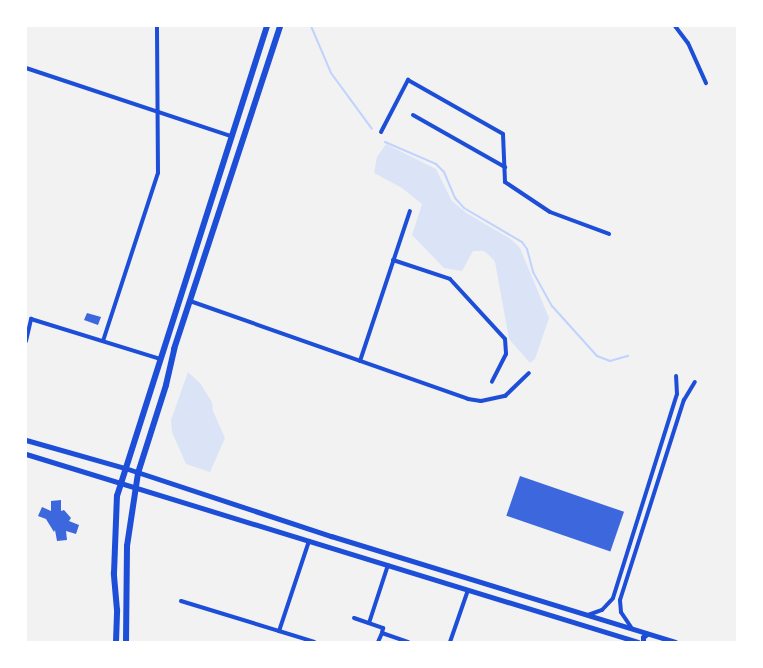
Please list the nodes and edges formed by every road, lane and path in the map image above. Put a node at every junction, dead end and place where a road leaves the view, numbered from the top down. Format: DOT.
graph roads {
  1 [pos="157,26"];
  2 [pos="267,26"];
  3 [pos="280,26"];
  4 [pos="675,26"];
  5 [pos="26,68"];
  6 [pos="706,83"];
  7 [pos="156,112"];
  8 [pos="413,115"];
  9 [pos="381,132"];
  10 [pos="231,136"];
  11 [pos="505,167"];
  12 [pos="410,211"];
  13 [pos="609,234"];
  14 [pos="393,260"];
  15 [pos="190,300"];
  16 [pos="26,341"];
  17 [pos="103,341"];
  18 [pos="160,359"];
  19 [pos="360,361"];
  20 [pos="529,373"];
  21 [pos="676,376"];
  22 [pos="492,382"];
  23 [pos="695,382"];
  24 [pos="26,440"];
  25 [pos="26,454"];
  26 [pos="125,468"];
  27 [pos="138,473"];
  28 [pos="120,483"];
  29 [pos="135,488"];
  30 [pos="309,541"];
  31 [pos="388,565"];
  32 [pos="468,590"];
  33 [pos="181,601"];
  34 [pos="586,615"];
  35 [pos="354,618"];
  36 [pos="369,623"];
  37 [pos="279,631"];
  38 [pos="637,631"];
  39 [pos="382,633"];
  40 [pos="649,634"];
  41 [pos="116,642"];
  42 [pos="126,642"];
  43 [pos="314,642"];
  44 [pos="378,642"];
  45 [pos="408,642"];
  46 [pos="450,642"];
  47 [pos="637,642"];
  48 [pos="643,642"];
  49 [pos="675,642"];
  1 -- 7 [label="street"];
  2 -- 10 [label="main road"];
  3 -- 15 [label="main road"];
  4 -- 6 [label="street"];
  5 -- 7 [label="street"];
  7 -- 10 [label="street"];
  7 -- 17 [label="street"];
  8 -- 11 [label="street"];
  9 -- 11 [label="street"];
  10 -- 18 [label="main road"];
  11 -- 13 [label="street"];
  12 -- 14 [label="street"];
  14 -- 19 [label="street"];
  14 -- 22 [label="street"];
  15 -- 19 [label="street"];
  15 -- 27 [label="main road"];
  16 -- 17 [label="street"];
  17 -- 18 [label="street"];
  18 -- 26 [label="main road"];
  19 -- 20 [label="street"];
  21 -- 34 [label="street"];
  23 -- 38 [label="street"];
  24 -- 26 [label="main road"];
  25 -- 28 [label="main road"];
  26 -- 27 [label="main road"];
  26 -- 28 [label="main road"];
  27 -- 29 [label="main road"];
  27 -- 34 [label="main road"];
  28 -- 29 [label="main road"];
  28 -- 41 [label="main road"];
  29 -- 30 [label="main road"];
  29 -- 42 [label="main road"];
  30 -- 31 [label="main road"];
  30 -- 37 [label="street"];
  31 -- 32 [label="main road"];
  31 -- 36 [label="street"];
  32 -- 46 [label="street"];
  32 -- 47 [label="main road"];
  33 -- 37 [label="street"];
  34 -- 38 [label="main road"];
  35 -- 36 [label="street"];
  36 -- 39 [label="street"];
  37 -- 43 [label="street"];
  38 -- 40 [label="main road"];
  39 -- 44 [label="street"];
  39 -- 45 [label="street"];
  40 -- 48 [label="main road"];
  40 -- 49 [label="main road"];
}
